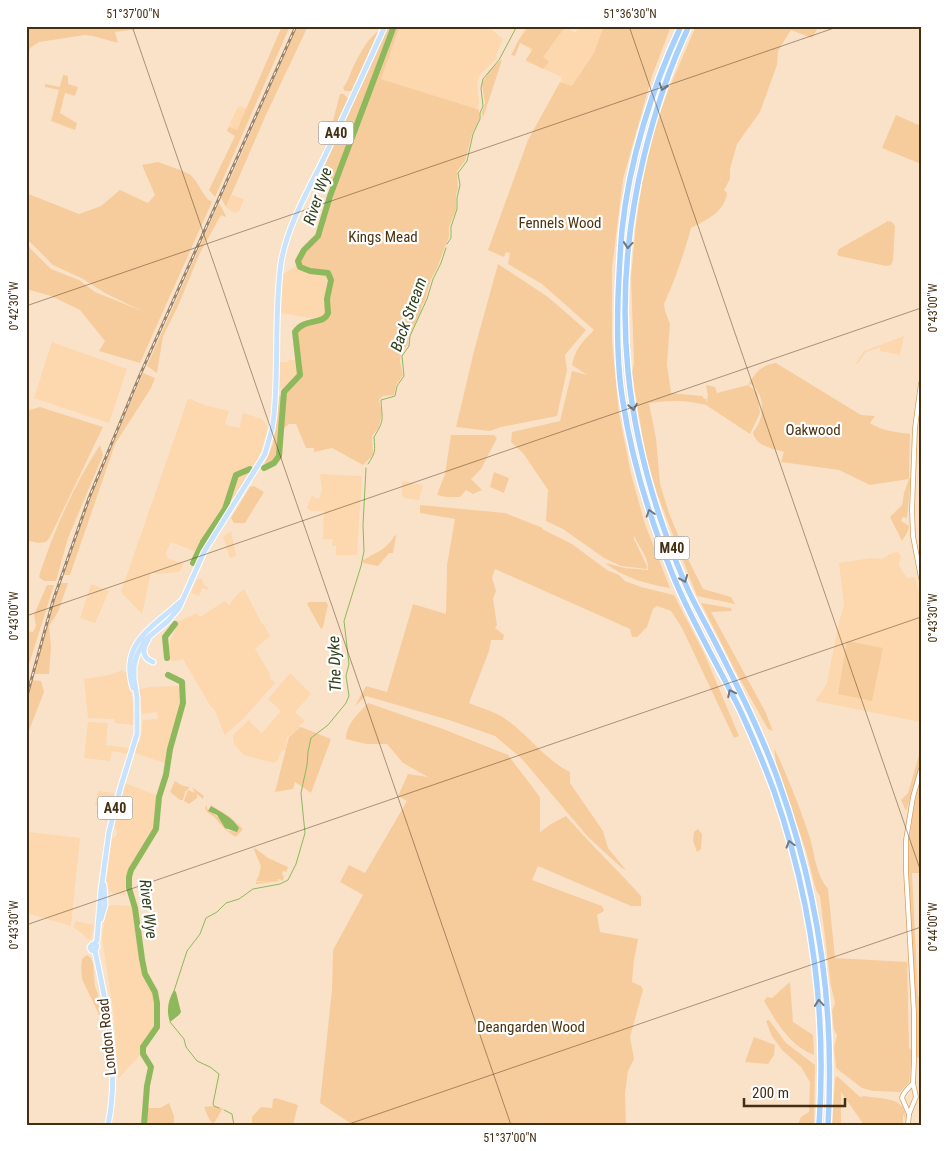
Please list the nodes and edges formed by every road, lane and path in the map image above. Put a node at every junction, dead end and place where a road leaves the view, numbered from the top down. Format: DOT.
graph roads {
  1 [pos="385,26"];
  2 [pos="681,26"];
  3 [pos="689,26"];
  4 [pos="921,383"];
  5 [pos="921,578"];
  6 [pos="182,600"];
  7 [pos="179,608"];
  8 [pos="164,624"];
  9 [pos="152,628"];
  10 [pos="153,662"];
  11 [pos="137,700"];
  12 [pos="921,769"];
  13 [pos="104,870"];
  14 [pos="102,898"];
  15 [pos="99,918"];
  16 [pos="98,932"];
  17 [pos="913,1083"];
  18 [pos="908,1091"];
  19 [pos="914,1092"];
  20 [pos="905,1104"];
  21 [pos="913,1104"];
  22 [pos="909,1114"];
  23 [pos="108,1125"];
  24 [pos="820,1125"];
  25 [pos="828,1125"];
  26 [pos="908,1125"];
  1 -- 6 [label="main road, A40"];
  24 -- 2 [label="highway, M40, one-way"];
  3 -- 25 [label="highway, M40, one-way"];
  4 -- 5 [label="street"];
  6 -- 7 [label="main road, A40"];
  6 -- 11 [label="main road, A40"];
  7 -- 8 [label="main road, A40"];
  7 -- 9 [label="main road"];
  8 -- 10 [label="main road"];
  8 -- 11 [label="main road, A40"];
  11 -- 13 [label="main road, A40"];
  12 -- 17 [label="street"];
  13 -- 15 [label="main road, A40"];
  13 -- 16 [label="main road, A40"];
  14 -- 15 [label="main road"];
  15 -- 16 [label="main road, A40"];
  16 -- 23 [label="main road, London Road / A40"];
  17 -- 18 [label="street"];
  17 -- 19 [label="street"];
  18 -- 19 [label="street"];
  18 -- 20 [label="street"];
  19 -- 21 [label="street"];
  20 -- 21 [label="street"];
  20 -- 22 [label="street"];
  21 -- 22 [label="street"];
  22 -- 26 [label="street"];
}
